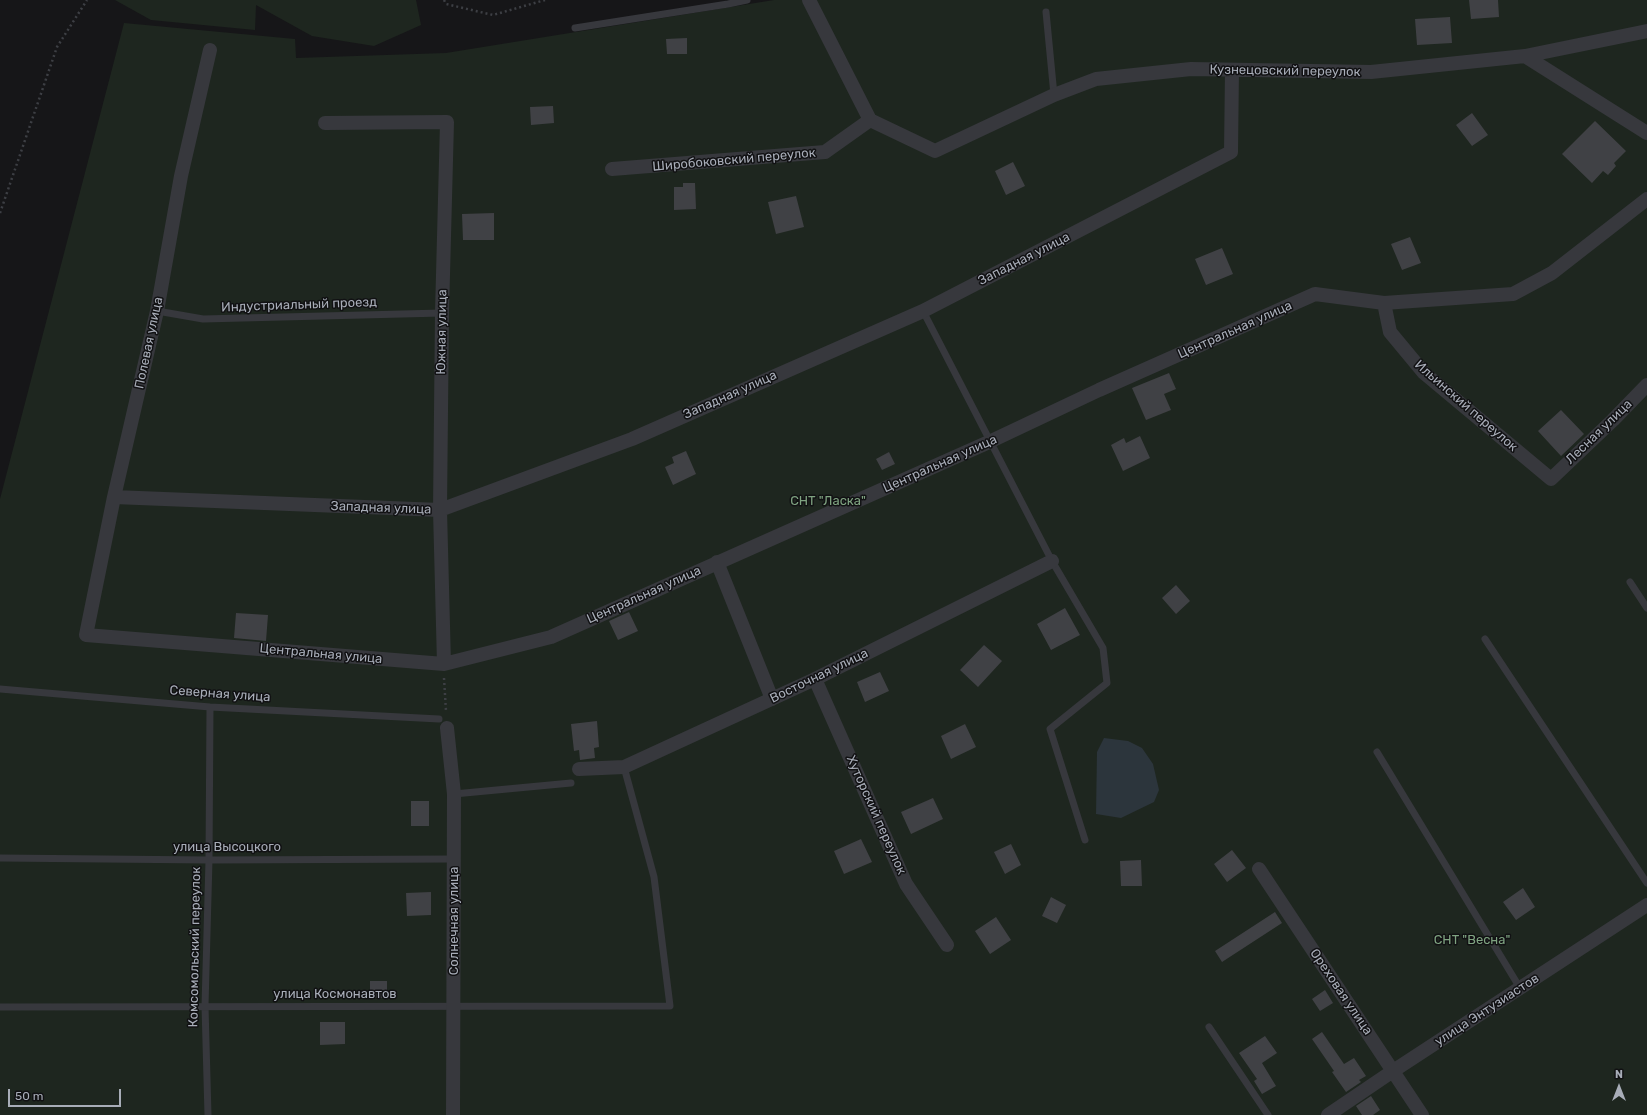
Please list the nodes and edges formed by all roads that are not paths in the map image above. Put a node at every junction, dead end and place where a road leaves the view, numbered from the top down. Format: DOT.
graph roads {
  1 [pos="747,0"];
  2 [pos="809,0"];
  3 [pos="1046,12"];
  4 [pos="575,28"];
  5 [pos="1647,31"];
  6 [pos="210,50"];
  7 [pos="1525,56"];
  8 [pos="1232,70"];
  9 [pos="1054,95"];
  10 [pos="870,120"];
  11 [pos="325,123"];
  12 [pos="1647,133"];
  13 [pos="612,169"];
  14 [pos="1647,198"];
  15 [pos="1384,303"];
  16 [pos="157,311"];
  17 [pos="923,311"];
  18 [pos="442,313"];
  19 [pos="1647,385"];
  20 [pos="989,442"];
  21 [pos="1551,479"];
  22 [pos="114,497"];
  23 [pos="440,510"];
  24 [pos="1052,561"];
  25 [pos="717,562"];
  26 [pos="1630,582"];
  27 [pos="1647,608"];
  28 [pos="86,635"];
  29 [pos="1485,639"];
  30 [pos="444,664"];
  31 [pos="815,679"];
  32 [pos="0,689"];
  33 [pos="772,699"];
  34 [pos="210,706"];
  35 [pos="443,723"];
  36 [pos="1377,752"];
  37 [pos="624,767"];
  38 [pos="579,769"];
  39 [pos="571,783"];
  40 [pos="454,794"];
  41 [pos="1085,840"];
  42 [pos="0,858"];
  43 [pos="454,859"];
  44 [pos="208,860"];
  45 [pos="1259,870"];
  46 [pos="1647,884"];
  47 [pos="1647,905"];
  48 [pos="947,945"];
  49 [pos="1520,988"];
  50 [pos="205,1006"];
  51 [pos="453,1006"];
  52 [pos="0,1007"];
  53 [pos="1209,1027"];
  54 [pos="1393,1070"];
  55 [pos="208,1115"];
  56 [pos="453,1115"];
  57 [pos="1268,1115"];
  58 [pos="1328,1115"];
  59 [pos="1422,1115"];
  1 -- 4 [label="lane"];
  2 -- 10 [label="street"];
  3 -- 9 [label="lane"];
  5 -- 7 [label="street, Кузнецовский переулок"];
  6 -- 16 [label="street, Полевая улица"];
  7 -- 8 [label="street, Кузнецовский переулок"];
  7 -- 12 [label="street"];
  8 -- 9 [label="street, Кузнецовский переулок"];
  8 -- 17 [label="street, Западная улица"];
  9 -- 10 [label="street, Кузнецовский переулок"];
  10 -- 13 [label="street, Широбоковский переулок"];
  11 -- 18 [label="street, Южная улица"];
  14 -- 15 [label="street, Центральная улица"];
  15 -- 20 [label="street, Центральная улица"];
  15 -- 21 [label="street, Ильинский переулок"];
  16 -- 18 [label="lane, Индустриальный проезд"];
  16 -- 22 [label="street, Полевая улица"];
  17 -- 20 [label="lane"];
  17 -- 23 [label="street, Западная улица"];
  18 -- 23 [label="street, Южная улица"];
  19 -- 21 [label="street, Лесная улица"];
  20 -- 24 [label="lane"];
  20 -- 25 [label="street, Центральная улица"];
  22 -- 23 [label="street, Западная улица"];
  22 -- 28 [label="street, Полевая улица"];
  23 -- 30 [label="street, Южная улица"];
  24 -- 31 [label="street, Восточная улица"];
  24 -- 41 [label="lane"];
  25 -- 30 [label="street, Центральная улица"];
  25 -- 33 [label="street"];
  26 -- 27 [label="lane"];
  28 -- 30 [label="street, Центральная улица"];
  29 -- 46 [label="lane"];
  31 -- 33 [label="street, Восточная улица"];
  31 -- 48 [label="street, Хуторский переулок"];
  32 -- 34 [label="lane, Северная улица"];
  33 -- 37 [label="street, Восточная улица"];
  34 -- 35 [label="lane, Северная улица"];
  34 -- 44 [label="lane, Комсомольский переулок"];
  35 -- 40 [label="street, Солнечная улица"];
  36 -- 49 [label="lane"];
  37 -- 38 [label="street, Восточная улица"];
  37 -- 51 [label="lane, улица Космонавтов"];
  39 -- 40 [label="lane"];
  40 -- 43 [label="street, Солнечная улица"];
  42 -- 44 [label="lane, улица Высоцкого"];
  43 -- 44 [label="lane, улица Высоцкого"];
  43 -- 51 [label="street, Солнечная улица"];
  44 -- 50 [label="lane, Комсомольский переулок"];
  45 -- 54 [label="street, Ореховая улица"];
  47 -- 49 [label="street, улица Энтузиастов"];
  49 -- 54 [label="street, улица Энтузиастов"];
  50 -- 51 [label="lane, улица Космонавтов"];
  50 -- 52 [label="lane, улица Космонавтов"];
  50 -- 55 [label="lane, Комсомольский переулок"];
  51 -- 56 [label="street, Солнечная улица"];
  53 -- 57 [label="lane"];
  54 -- 58 [label="street, улица Энтузиастов"];
  54 -- 59 [label="street, Ореховая улица"];
}
